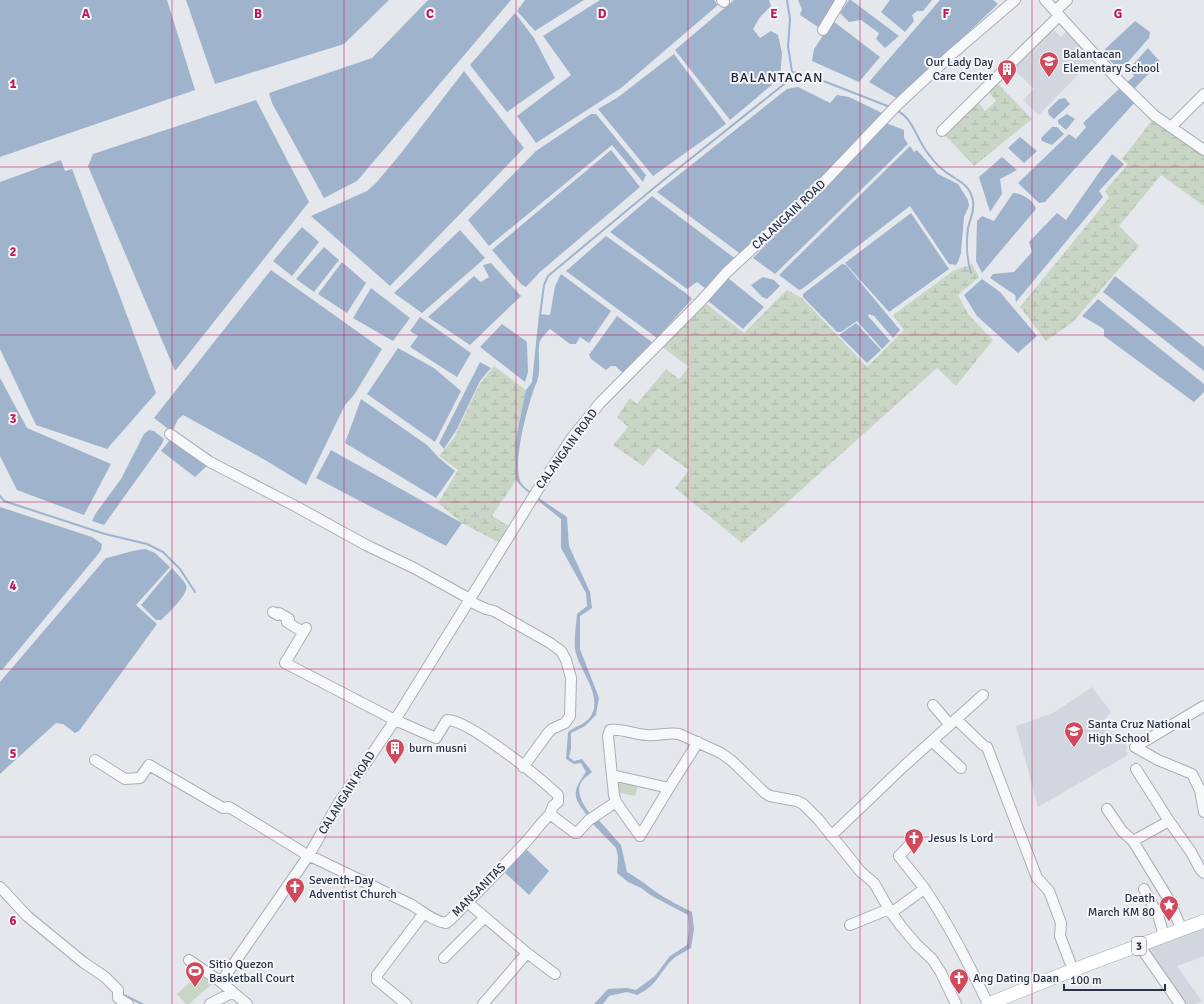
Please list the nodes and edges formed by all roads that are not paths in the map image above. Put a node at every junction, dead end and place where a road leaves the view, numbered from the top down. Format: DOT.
graph roads {
  1 [pos="841,0"];
  2 [pos="1044,0"];
  3 [pos="1067,0"];
  4 [pos="1008,2"];
  5 [pos="1057,13"];
  6 [pos="823,30"];
  7 [pos="1204,94"];
  8 [pos="1171,127"];
  9 [pos="942,131"];
  10 [pos="1204,150"];
  11 [pos="170,434"];
  12 [pos="470,600"];
  13 [pos="273,612"];
  14 [pos="983,695"];
  15 [pos="933,705"];
  16 [pos="1204,706"];
  17 [pos="394,720"];
  18 [pos="953,722"];
  19 [pos="932,741"];
  20 [pos="698,742"];
  21 [pos="95,760"];
  22 [pos="522,767"];
  23 [pos="960,768"];
  24 [pos="1136,769"];
  25 [pos="612,775"];
  26 [pos="669,788"];
  27 [pos="1202,794"];
  28 [pos="616,802"];
  29 [pos="1107,808"];
  30 [pos="1204,812"];
  31 [pos="550,814"];
  32 [pos="1170,821"];
  33 [pos="831,836"];
  34 [pos="914,840"];
  35 [pos="1133,841"];
  36 [pos="309,855"];
  37 [pos="1204,873"];
  38 [pos="0,887"];
  39 [pos="924,889"];
  40 [pos="1144,889"];
  41 [pos="1169,900"];
  42 [pos="467,902"];
  43 [pos="890,911"];
  44 [pos="424,913"];
  45 [pos="1158,915"];
  46 [pos="485,917"];
  47 [pos="1204,921"];
  48 [pos="850,924"];
  49 [pos="1182,930"];
  50 [pos="1164,936"];
  51 [pos="1139,945"];
  52 [pos="527,953"];
  53 [pos="444,958"];
  54 [pos="189,960"];
  55 [pos="1073,970"];
  56 [pos="555,974"];
  57 [pos="221,982"];
  58 [pos="233,992"];
  59 [pos="1004,1001"];
  60 [pos="128,1004"];
  61 [pos="210,1004"];
  62 [pos="247,1004"];
  63 [pos="406,1004"];
  64 [pos="483,1004"];
  65 [pos="956,1004"];
  66 [pos="988,1004"];
  67 [pos="1180,1004"];
  1 -- 6 [label="street"];
  2 -- 5 [label="street"];
  3 -- 5 [label="street"];
  4 -- 12 [label="street, CALANGAIN ROAD"];
  5 -- 8 [label="street"];
  5 -- 9 [label="street"];
  7 -- 8 [label="street"];
  8 -- 10 [label="street"];
  11 -- 12 [label="street"];
  12 -- 17 [label="street, CALANGAIN ROAD"];
  12 -- 22 [label="street"];
  13 -- 17 [label="street"];
  14 -- 18 [label="street"];
  15 -- 18 [label="street"];
  16 -- 27 [label="street"];
  17 -- 22 [label="street"];
  17 -- 36 [label="street, CALANGAIN ROAD"];
  18 -- 19 [label="street"];
  18 -- 55 [label="street"];
  19 -- 23 [label="street"];
  19 -- 33 [label="street"];
  20 -- 25 [label="street"];
  20 -- 26 [label="street"];
  20 -- 33 [label="street"];
  21 -- 36 [label="street, MANSANITAS"];
  22 -- 31 [label="street, MANSANITAS"];
  24 -- 32 [label="street"];
  25 -- 26 [label="street"];
  25 -- 28 [label="street"];
  26 -- 28 [label="street"];
  27 -- 30 [label="street"];
  28 -- 31 [label="street"];
  29 -- 35 [label="street"];
  31 -- 42 [label="street, MANSANITAS"];
  32 -- 35 [label="street"];
  32 -- 37 [label="street"];
  33 -- 43 [label="street"];
  34 -- 39 [label="street"];
  35 -- 41 [label="street"];
  36 -- 44 [label="street, MANSANITAS"];
  36 -- 57 [label="street, CALANGAIN ROAD"];
  38 -- 60 [label="street"];
  39 -- 43 [label="street"];
  39 -- 66 [label="street"];
  40 -- 45 [label="street"];
  41 -- 45 [label="street"];
  41 -- 49 [label="street"];
  42 -- 44 [label="street, MANSANITAS"];
  42 -- 46 [label="street"];
  43 -- 48 [label="street"];
  43 -- 65 [label="street"];
  44 -- 63 [label="street"];
  45 -- 50 [label="street"];
  46 -- 52 [label="street"];
  46 -- 53 [label="street"];
  47 -- 49 [label="main road, 3"];
  49 -- 50 [label="main road, 3"];
  50 -- 51 [label="main road, 3"];
  51 -- 55 [label="main road, 3"];
  51 -- 67 [label="street"];
  52 -- 56 [label="street"];
  52 -- 64 [label="street"];
  54 -- 57 [label="street"];
  55 -- 59 [label="main road, 3"];
  57 -- 58 [label="street"];
  58 -- 61 [label="street"];
  58 -- 62 [label="street"];
  59 -- 66 [label="main road, 3"];
}
